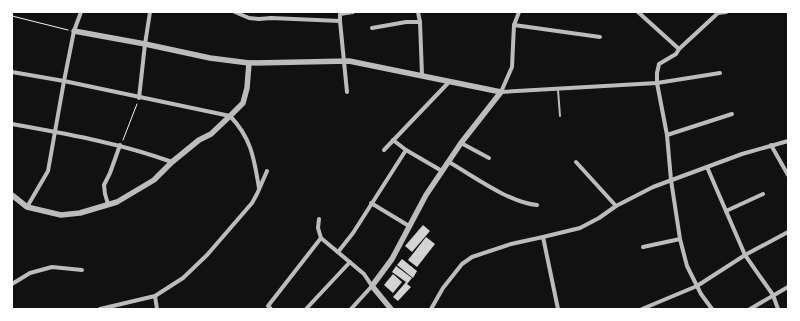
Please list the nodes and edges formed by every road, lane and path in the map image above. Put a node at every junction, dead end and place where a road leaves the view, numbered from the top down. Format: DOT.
graph roads {
  1 [pos="81,12"];
  2 [pos="150,12"];
  3 [pos="353,12"];
  4 [pos="418,12"];
  5 [pos="519,12"];
  6 [pos="638,12"];
  7 [pos="726,12"];
  8 [pos="237,13"];
  9 [pos="340,13"];
  10 [pos="717,13"];
  11 [pos="12,16"];
  12 [pos="340,21"];
  13 [pos="420,22"];
  14 [pos="514,25"];
  15 [pos="372,28"];
  16 [pos="74,31"];
  17 [pos="600,37"];
  18 [pos="145,44"];
  19 [pos="679,49"];
  20 [pos="344,61"];
  21 [pos="249,63"];
  22 [pos="12,72"];
  23 [pos="720,73"];
  24 [pos="422,75"];
  25 [pos="64,81"];
  26 [pos="450,82"];
  27 [pos="657,83"];
  28 [pos="558,90"];
  29 [pos="347,92"];
  30 [pos="501,92"];
  31 [pos="139,98"];
  32 [pos="732,114"];
  33 [pos="230,116"];
  34 [pos="560,116"];
  35 [pos="12,124"];
  36 [pos="55,132"];
  37 [pos="667,135"];
  38 [pos="393,140"];
  39 [pos="788,141"];
  40 [pos="461,143"];
  41 [pos="120,145"];
  42 [pos="771,145"];
  43 [pos="384,150"];
  44 [pos="406,150"];
  45 [pos="488,158"];
  46 [pos="172,162"];
  47 [pos="449,162"];
  48 [pos="576,162"];
  49 [pos="706,167"];
  50 [pos="267,171"];
  51 [pos="442,171"];
  52 [pos="788,175"];
  53 [pos="671,180"];
  54 [pos="259,188"];
  55 [pos="763,194"];
  56 [pos="12,195"];
  57 [pos="108,204"];
  58 [pos="371,204"];
  59 [pos="536,205"];
  60 [pos="616,206"];
  61 [pos="27,207"];
  62 [pos="726,211"];
  63 [pos="319,219"];
  64 [pos="409,226"];
  65 [pos="788,232"];
  66 [pos="321,238"];
  67 [pos="543,238"];
  68 [pos="680,239"];
  69 [pos="643,247"];
  70 [pos="338,252"];
  71 [pos="745,255"];
  72 [pos="350,262"];
  73 [pos="82,270"];
  74 [pos="12,284"];
  75 [pos="372,286"];
  76 [pos="697,286"];
  77 [pos="788,287"];
  78 [pos="773,295"];
  79 [pos="155,296"];
  80 [pos="100,309"];
  81 [pos="157,309"];
  82 [pos="271,309"];
  83 [pos="306,309"];
  84 [pos="351,309"];
  85 [pos="391,309"];
  86 [pos="431,309"];
  87 [pos="558,309"];
  88 [pos="642,309"];
  89 [pos="712,309"];
  90 [pos="750,309"];
  91 [pos="778,309"];
  1 -- 16 [label="street"];
  2 -- 18 [label="street"];
  3 -- 9 [label="street"];
  4 -- 13 [label="street"];
  5 -- 14 [label="street"];
  6 -- 19 [label="street"];
  7 -- 10 [label="street"];
  8 -- 12 [label="street"];
  9 -- 12 [label="street"];
  10 -- 19 [label="street"];
  11 -- 16 [label="path"];
  12 -- 20 [label="street"];
  13 -- 15 [label="street"];
  13 -- 24 [label="street"];
  14 -- 17 [label="street"];
  14 -- 30 [label="street"];
  16 -- 18 [label="street"];
  16 -- 25 [label="street"];
  18 -- 21 [label="street"];
  18 -- 31 [label="street"];
  19 -- 27 [label="street"];
  20 -- 21 [label="street"];
  20 -- 24 [label="street"];
  20 -- 29 [label="street"];
  21 -- 33 [label="street"];
  22 -- 25 [label="street"];
  23 -- 27 [label="street"];
  24 -- 26 [label="street"];
  25 -- 31 [label="street"];
  25 -- 36 [label="street"];
  26 -- 30 [label="street"];
  26 -- 38 [label="street"];
  27 -- 28 [label="street"];
  27 -- 37 [label="street"];
  28 -- 30 [label="street"];
  28 -- 34 [label="lane"];
  30 -- 40 [label="street"];
  31 -- 33 [label="street"];
  31 -- 41 [label="path"];
  32 -- 37 [label="street"];
  33 -- 46 [label="street"];
  33 -- 54 [label="street"];
  35 -- 36 [label="street"];
  36 -- 41 [label="street"];
  36 -- 61 [label="street"];
  37 -- 53 [label="street"];
  38 -- 43 [label="street"];
  38 -- 44 [label="street"];
  39 -- 42 [label="street"];
  40 -- 45 [label="street"];
  40 -- 47 [label="street"];
  41 -- 46 [label="street"];
  41 -- 57 [label="street"];
  42 -- 49 [label="street"];
  42 -- 52 [label="street"];
  44 -- 51 [label="street"];
  44 -- 58 [label="street"];
  46 -- 57 [label="street"];
  47 -- 51 [label="street"];
  47 -- 59 [label="street"];
  48 -- 60 [label="street"];
  49 -- 53 [label="street"];
  49 -- 62 [label="street"];
  50 -- 54 [label="street"];
  51 -- 64 [label="street"];
  53 -- 60 [label="street"];
  53 -- 68 [label="street"];
  54 -- 79 [label="street"];
  55 -- 62 [label="street"];
  56 -- 61 [label="street"];
  57 -- 61 [label="street"];
  58 -- 64 [label="street"];
  58 -- 70 [label="street"];
  60 -- 67 [label="street"];
  62 -- 71 [label="street"];
  63 -- 66 [label="street"];
  64 -- 75 [label="street"];
  65 -- 71 [label="street"];
  66 -- 70 [label="street"];
  66 -- 82 [label="street"];
  67 -- 86 [label="street"];
  67 -- 87 [label="street"];
  68 -- 69 [label="street"];
  68 -- 76 [label="street"];
  70 -- 72 [label="street"];
  71 -- 76 [label="street"];
  71 -- 78 [label="street"];
  72 -- 75 [label="street"];
  72 -- 83 [label="street"];
  73 -- 74 [label="street"];
  75 -- 84 [label="street"];
  75 -- 85 [label="street"];
  76 -- 88 [label="street"];
  76 -- 89 [label="street"];
  77 -- 78 [label="street"];
  78 -- 90 [label="street"];
  78 -- 91 [label="street"];
  79 -- 80 [label="street"];
  79 -- 81 [label="street"];
}
